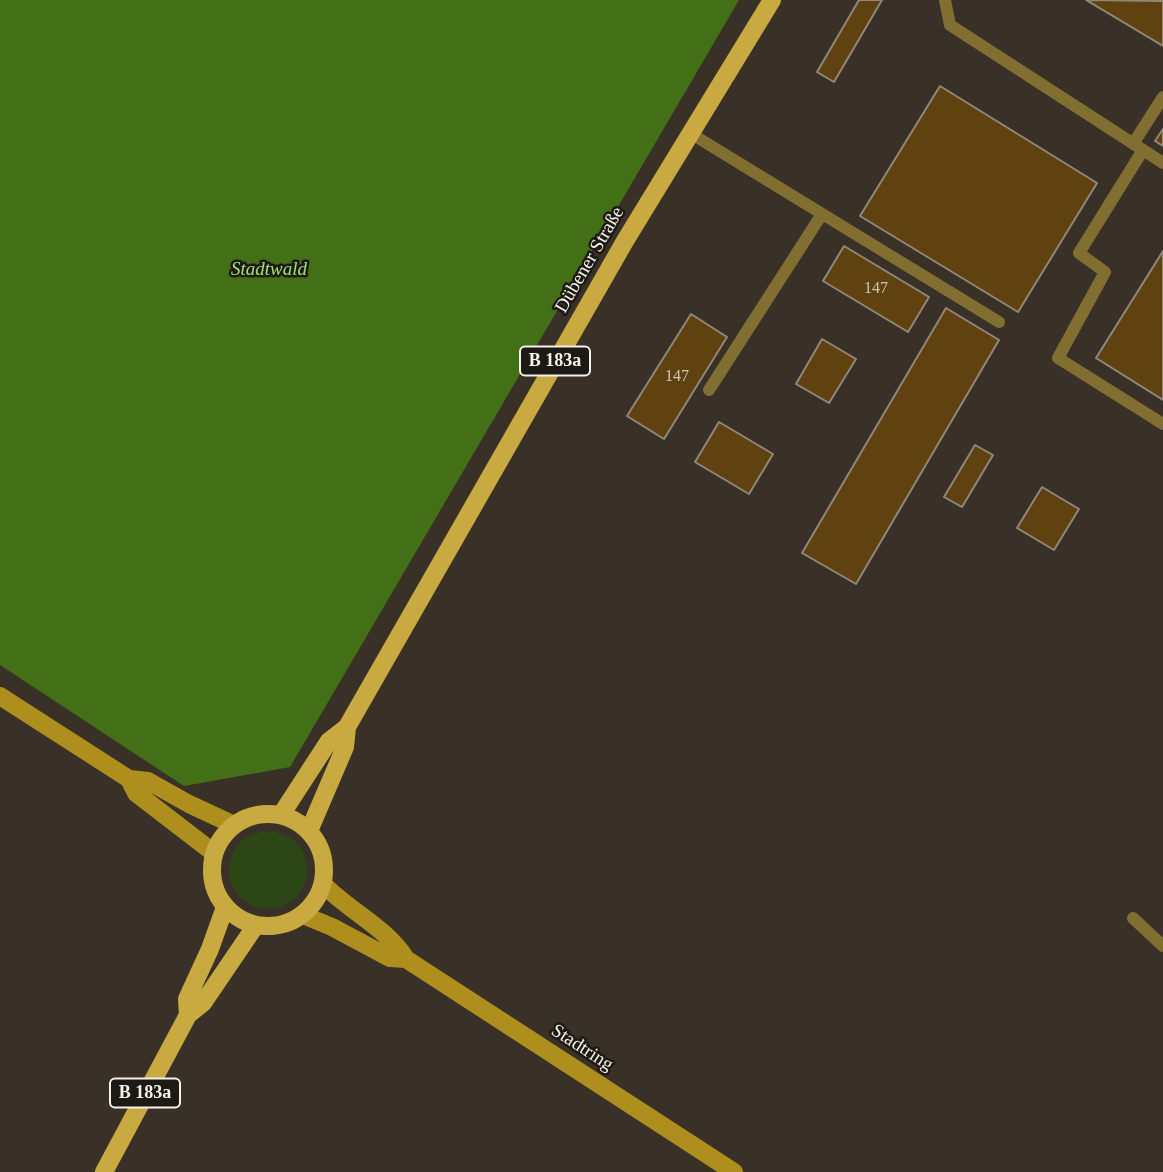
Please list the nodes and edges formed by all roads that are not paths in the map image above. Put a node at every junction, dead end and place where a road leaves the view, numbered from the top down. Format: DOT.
graph roads {
  1 [pos="772,0"];
  2 [pos="945,0"];
  3 [pos="1163,97"];
  4 [pos="690,133"];
  5 [pos="1138,147"];
  6 [pos="1163,163"];
  7 [pos="822,214"];
  8 [pos="999,322"];
  9 [pos="709,390"];
  10 [pos="1163,424"];
  11 [pos="0,696"];
  12 [pos="347,727"];
  13 [pos="129,779"];
  14 [pos="281,815"];
  15 [pos="234,825"];
  16 [pos="309,831"];
  17 [pos="214,853"];
  18 [pos="323,884"];
  19 [pos="225,907"];
  20 [pos="303,915"];
  21 [pos="1133,918"];
  22 [pos="256,925"];
  23 [pos="1163,946"];
  24 [pos="406,959"];
  25 [pos="188,1016"];
  26 [pos="104,1172"];
  27 [pos="734,1172"];
  1 -- 4 [label="main road, Dübener Straße / B 183a"];
  2 -- 5 [label="lane"];
  3 -- 5 [label="lane"];
  4 -- 7 [label="lane"];
  4 -- 12 [label="main road, Dübener Straße / B 183a"];
  5 -- 6 [label="lane"];
  5 -- 10 [label="lane"];
  7 -- 8 [label="lane"];
  7 -- 9 [label="lane"];
  11 -- 13 [label="main road"];
  12 -- 14 [label="main road, Dübener Straße / B 183a"];
  12 -- 16 [label="main road, Dübener Straße / B 183a"];
  13 -- 15 [label="main road"];
  13 -- 17 [label="main road"];
  14 -- 15 [label="main road"];
  14 -- 16 [label="main road"];
  15 -- 17 [label="main road"];
  16 -- 18 [label="main road"];
  17 -- 19 [label="main road"];
  18 -- 20 [label="main road"];
  18 -- 24 [label="main road, Stadtring"];
  19 -- 22 [label="main road"];
  19 -- 25 [label="main road, B 183a"];
  20 -- 22 [label="main road"];
  20 -- 24 [label="main road, Stadtring"];
  21 -- 23 [label="lane"];
  22 -- 25 [label="main road, B 183a"];
  24 -- 27 [label="main road, Stadtring"];
  25 -- 26 [label="main road, B 183a"];
}
